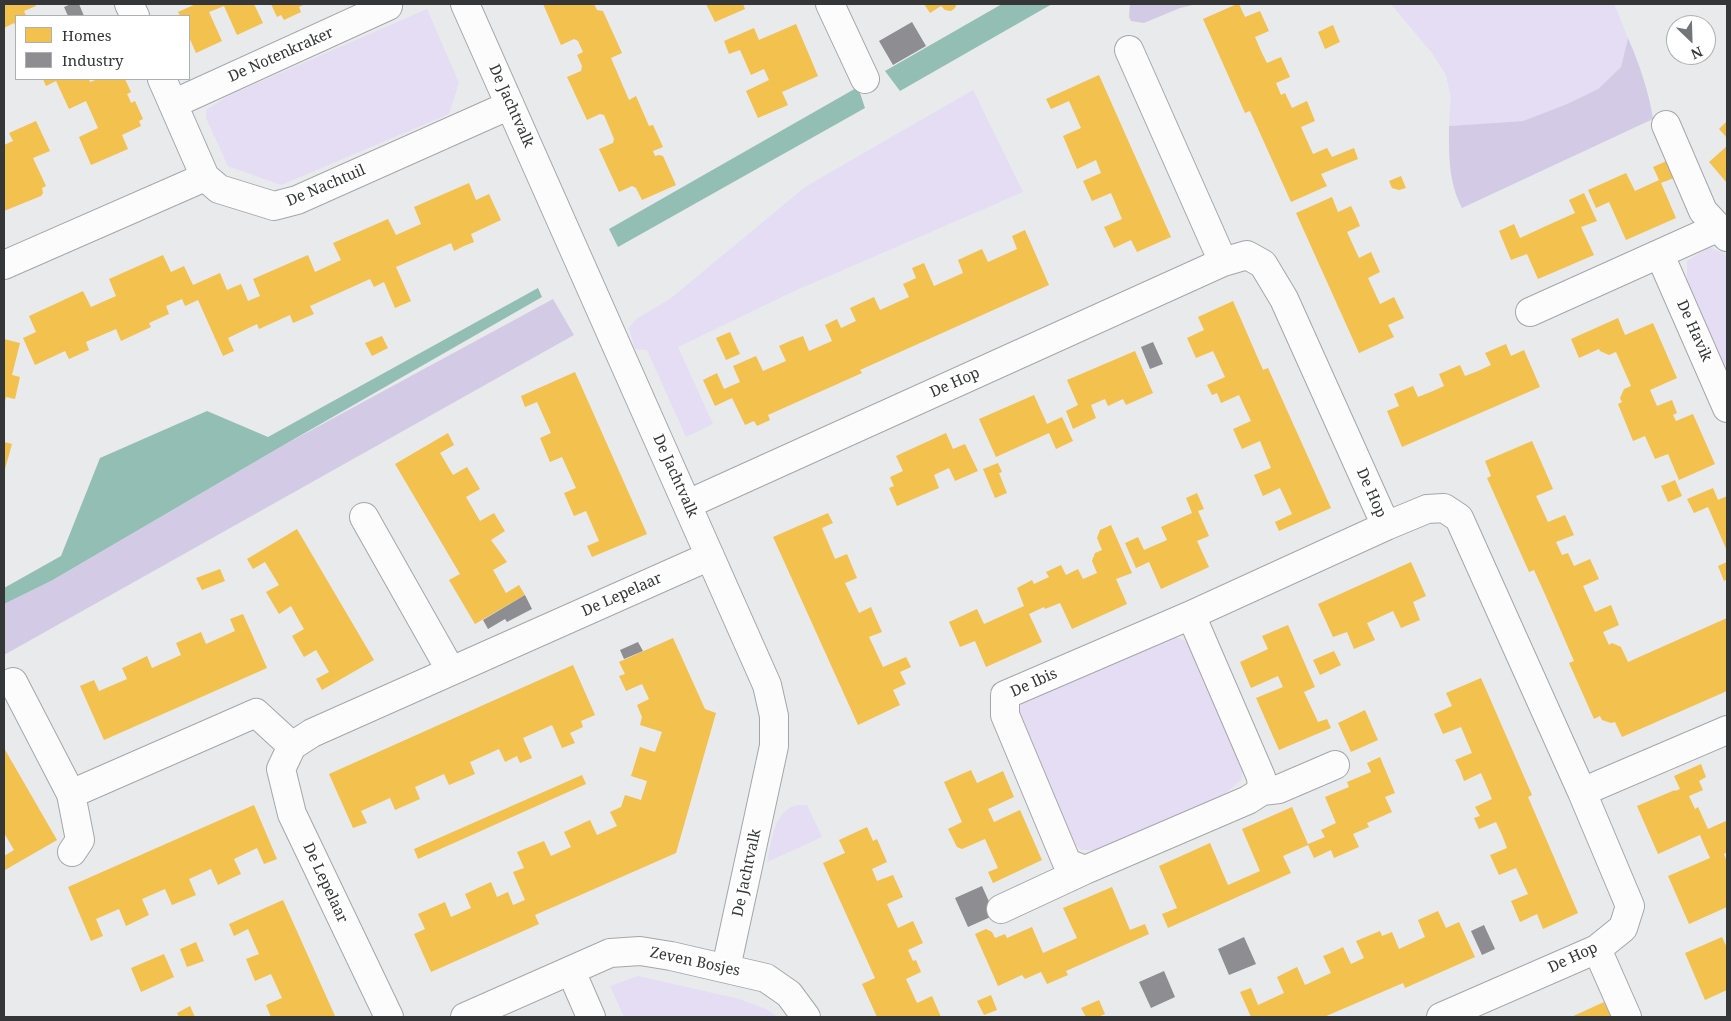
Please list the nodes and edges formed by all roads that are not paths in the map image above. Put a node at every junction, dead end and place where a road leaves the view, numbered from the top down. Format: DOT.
graph roads {
  1 [pos="466,4"];
  2 [pos="830,4"];
  3 [pos="388,6"];
  4 [pos="1129,50"];
  5 [pos="865,79"];
  6 [pos="162,80"];
  7 [pos="173,104"];
  8 [pos="510,104"];
  9 [pos="1666,125"];
  10 [pos="205,177"];
  11 [pos="1723,232"];
  12 [pos="1660,255"];
  13 [pos="1223,262"];
  14 [pos="4,265"];
  15 [pos="1530,312"];
  16 [pos="1727,408"];
  17 [pos="688,504"];
  18 [pos="364,517"];
  19 [pos="1386,526"];
  20 [pos="710,556"];
  21 [pos="1190,615"];
  22 [pos="451,671"];
  23 [pos="13,682"];
  24 [pos="1727,730"];
  25 [pos="292,746"];
  26 [pos="1335,765"];
  27 [pos="1262,792"];
  28 [pos="1582,792"];
  29 [pos="71,794"];
  30 [pos="72,852"];
  31 [pos="1085,870"];
  32 [pos="1001,908"];
  33 [pos="1597,948"];
  34 [pos="726,968"];
  35 [pos="571,971"];
  36 [pos="389,1017"];
  37 [pos="465,1017"];
  38 [pos="591,1017"];
  39 [pos="806,1017"];
  40 [pos="1441,1017"];
  41 [pos="1627,1017"];
  1 -- 8 [label="street, De Jachtvalk"];
  2 -- 5 [label="street"];
  3 -- 7 [label="street, De Notenkraker"];
  4 -- 13 [label="street"];
  6 -- 7 [label="street"];
  7 -- 10 [label="street"];
  8 -- 10 [label="street, De Nachtuil"];
  8 -- 17 [label="street, De Jachtvalk"];
  9 -- 11 [label="street"];
  10 -- 14 [label="street"];
  11 -- 12 [label="street"];
  12 -- 15 [label="street"];
  12 -- 16 [label="street, De Havik"];
  13 -- 17 [label="street, De Hop"];
  13 -- 19 [label="street, De Hop"];
  17 -- 20 [label="street, De Jachtvalk"];
  18 -- 22 [label="street"];
  19 -- 21 [label="street, De Ibis"];
  19 -- 28 [label="street, De Hop"];
  20 -- 22 [label="street, De Lepelaar"];
  20 -- 34 [label="street, De Jachtvalk"];
  21 -- 27 [label="street"];
  21 -- 31 [label="street, De Ibis"];
  22 -- 25 [label="street, De Lepelaar"];
  23 -- 29 [label="street"];
  24 -- 28 [label="street"];
  25 -- 29 [label="street"];
  25 -- 36 [label="street, De Lepelaar"];
  26 -- 27 [label="street"];
  27 -- 31 [label="street"];
  28 -- 33 [label="street, De Hop"];
  29 -- 30 [label="street"];
  31 -- 32 [label="street"];
  33 -- 40 [label="street, De Hop"];
  33 -- 41 [label="street"];
  34 -- 35 [label="street, Zeven Bosjes"];
  34 -- 39 [label="street, Zeven Bosjes"];
  35 -- 37 [label="street, Zeven Bosjes"];
  35 -- 38 [label="street"];
}
